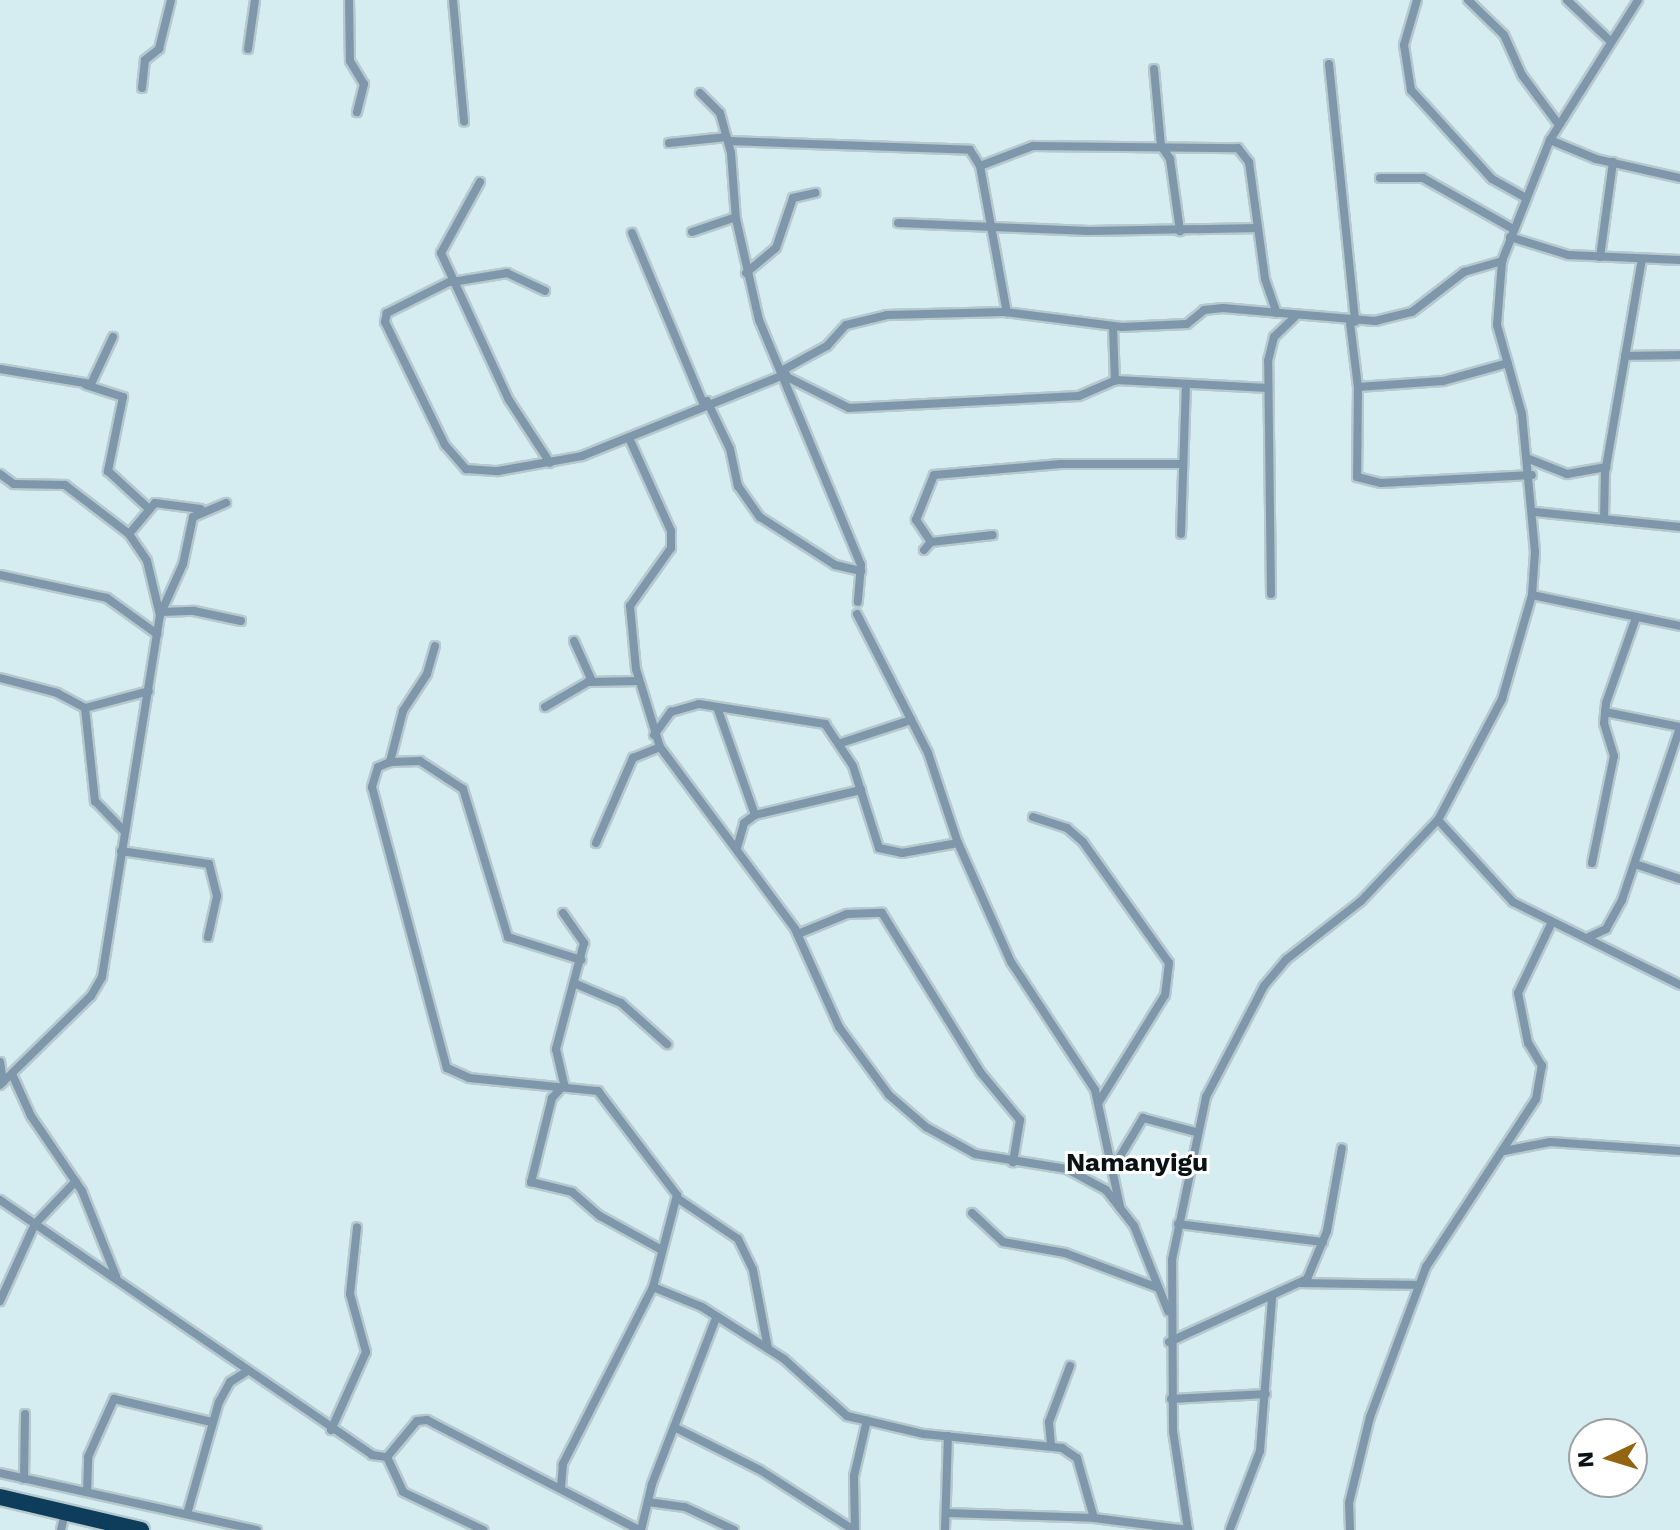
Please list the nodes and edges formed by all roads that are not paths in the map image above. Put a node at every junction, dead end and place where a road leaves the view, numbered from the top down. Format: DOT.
graph roads {
  1 [pos="171,0"];
  2 [pos="255,0"];
  3 [pos="349,0"];
  4 [pos="453,0"];
  5 [pos="1417,0"];
  6 [pos="1468,0"];
  7 [pos="1567,0"];
  8 [pos="1638,0"];
  9 [pos="1610,41"];
  10 [pos="248,49"];
  11 [pos="1329,64"];
  12 [pos="1154,69"];
  13 [pos="142,88"];
  14 [pos="700,93"];
  15 [pos="357,112"];
  16 [pos="464,122"];
  17 [pos="1559,125"];
  18 [pos="727,139"];
  19 [pos="1550,140"];
  20 [pos="669,143"];
  21 [pos="1161,146"];
  22 [pos="1613,162"];
  23 [pos="980,166"];
  24 [pos="1380,178"];
  25 [pos="1680,178"];
  26 [pos="480,182"];
  27 [pos="815,193"];
  28 [pos="1525,197"];
  29 [pos="736,217"];
  30 [pos="898,223"];
  31 [pos="989,227"];
  32 [pos="1258,228"];
  33 [pos="1180,231"];
  34 [pos="692,232"];
  35 [pos="632,233"];
  36 [pos="1511,233"];
  37 [pos="1600,257"];
  38 [pos="1642,259"];
  39 [pos="1680,260"];
  40 [pos="1502,261"];
  41 [pos="746,273"];
  42 [pos="452,282"];
  43 [pos="545,291"];
  44 [pos="1007,313"];
  45 [pos="1277,313"];
  46 [pos="1295,317"];
  47 [pos="1353,323"];
  48 [pos="1113,327"];
  49 [pos="113,337"];
  50 [pos="1680,355"];
  51 [pos="1625,356"];
  52 [pos="1508,363"];
  53 [pos="0,369"];
  54 [pos="785,374"];
  55 [pos="1115,381"];
  56 [pos="1186,384"];
  57 [pos="86,385"];
  58 [pos="1358,387"];
  59 [pos="1268,388"];
  60 [pos="705,402"];
  61 [pos="629,438"];
  62 [pos="1529,459"];
  63 [pos="550,463"];
  64 [pos="1180,464"];
  65 [pos="1606,467"];
  66 [pos="0,474"];
  67 [pos="1532,475"];
  68 [pos="226,503"];
  69 [pos="147,507"];
  70 [pos="201,509"];
  71 [pos="1535,512"];
  72 [pos="1604,519"];
  73 [pos="1680,527"];
  74 [pos="129,534"];
  75 [pos="1181,534"];
  76 [pos="993,535"];
  77 [pos="931,542"];
  78 [pos="924,550"];
  79 [pos="861,571"];
  80 [pos="0,575"];
  81 [pos="1271,594"];
  82 [pos="1532,595"];
  83 [pos="858,602"];
  84 [pos="161,613"];
  85 [pos="857,614"];
  86 [pos="1636,618"];
  87 [pos="241,621"];
  88 [pos="1680,626"];
  89 [pos="157,634"];
  90 [pos="574,641"];
  91 [pos="435,646"];
  92 [pos="0,678"];
  93 [pos="592,681"];
  94 [pos="639,681"];
  95 [pos="149,691"];
  96 [pos="545,707"];
  97 [pos="717,707"];
  98 [pos="85,708"];
  99 [pos="1605,712"];
  100 [pos="911,720"];
  101 [pos="1680,727"];
  102 [pos="654,735"];
  103 [pos="841,743"];
  104 [pos="660,747"];
  105 [pos="390,762"];
  106 [pos="861,790"];
  107 [pos="755,815"];
  108 [pos="1033,817"];
  109 [pos="1438,820"];
  110 [pos="125,832"];
  111 [pos="596,843"];
  112 [pos="958,843"];
  113 [pos="737,849"];
  114 [pos="121,851"];
  115 [pos="1592,863"];
  116 [pos="1635,864"];
  117 [pos="1680,879"];
  118 [pos="563,913"];
  119 [pos="1552,922"];
  120 [pos="798,934"];
  121 [pos="208,937"];
  122 [pos="1589,937"];
  123 [pos="581,960"];
  124 [pos="576,984"];
  125 [pos="1680,985"];
  126 [pos="667,1044"];
  127 [pos="0,1062"];
  128 [pos="12,1074"];
  129 [pos="2,1084"];
  130 [pos="564,1085"];
  131 [pos="1099,1102"];
  132 [pos="1196,1132"];
  133 [pos="1342,1148"];
  134 [pos="1504,1151"];
  135 [pos="1680,1151"];
  136 [pos="1013,1162"];
  137 [pos="1114,1166"];
  138 [pos="76,1181"];
  139 [pos="677,1198"];
  140 [pos="0,1200"];
  141 [pos="1121,1208"];
  142 [pos="972,1213"];
  143 [pos="35,1224"];
  144 [pos="1178,1224"];
  145 [pos="357,1227"];
  146 [pos="1323,1242"];
  147 [pos="660,1249"];
  148 [pos="116,1277"];
  149 [pos="1301,1283"];
  150 [pos="1418,1285"];
  151 [pos="653,1287"];
  152 [pos="1158,1288"];
  153 [pos="1272,1298"];
  154 [pos="0,1301"];
  155 [pos="1170,1316"];
  156 [pos="715,1321"];
  157 [pos="1169,1342"];
  158 [pos="768,1349"];
  159 [pos="1070,1366"];
  160 [pos="246,1372"];
  161 [pos="1266,1394"];
  162 [pos="1171,1399"];
  163 [pos="25,1414"];
  164 [pos="867,1420"];
  165 [pos="211,1422"];
  166 [pos="676,1428"];
  167 [pos="331,1430"];
  168 [pos="948,1436"];
  169 [pos="1051,1445"];
  170 [pos="387,1457"];
  171 [pos="0,1473"];
  172 [pos="24,1479"];
  173 [pos="561,1489"];
  174 [pos="87,1492"];
  175 [pos="0,1497"];
  176 [pos="648,1502"];
  177 [pos="65,1513"];
  178 [pos="947,1513"];
  179 [pos="187,1514"];
  180 [pos="1094,1518"];
  181 [pos="1130,1527"];
  182 [pos="1230,1529"];
  183 [pos="61,1530"];
  184 [pos="141,1530"];
  185 [pos="257,1530"];
  186 [pos="483,1530"];
  187 [pos="640,1530"];
  188 [pos="734,1530"];
  189 [pos="855,1530"];
  190 [pos="945,1530"];
  191 [pos="1350,1530"];
  1 -- 13 [label="street"];
  2 -- 10 [label="street"];
  3 -- 15 [label="street"];
  4 -- 16 [label="street"];
  5 -- 28 [label="street"];
  6 -- 17 [label="street"];
  7 -- 9 [label="street"];
  8 -- 9 [label="street"];
  9 -- 17 [label="street"];
  11 -- 47 [label="street"];
  12 -- 21 [label="street"];
  14 -- 18 [label="street"];
  17 -- 19 [label="street"];
  18 -- 20 [label="street"];
  18 -- 23 [label="street"];
  18 -- 29 [label="street"];
  19 -- 22 [label="street"];
  19 -- 28 [label="street"];
  21 -- 23 [label="street"];
  21 -- 32 [label="street"];
  21 -- 33 [label="street"];
  22 -- 25 [label="street"];
  22 -- 37 [label="street"];
  23 -- 31 [label="street"];
  24 -- 36 [label="street"];
  26 -- 42 [label="street"];
  27 -- 41 [label="street"];
  28 -- 36 [label="street"];
  29 -- 34 [label="street"];
  29 -- 41 [label="street"];
  30 -- 31 [label="street"];
  31 -- 33 [label="street"];
  31 -- 44 [label="street"];
  32 -- 33 [label="street"];
  32 -- 45 [label="street"];
  35 -- 60 [label="street"];
  36 -- 37 [label="street"];
  36 -- 40 [label="street"];
  37 -- 38 [label="street"];
  38 -- 39 [label="street"];
  38 -- 51 [label="street"];
  40 -- 47 [label="street"];
  40 -- 52 [label="street"];
  41 -- 54 [label="street"];
  42 -- 43 [label="street"];
  42 -- 63 [label="street"];
  42 -- 63 [label="street"];
  44 -- 48 [label="street"];
  44 -- 54 [label="street"];
  45 -- 46 [label="street"];
  45 -- 48 [label="street"];
  46 -- 47 [label="street"];
  46 -- 59 [label="street"];
  47 -- 58 [label="street"];
  48 -- 55 [label="street"];
  49 -- 57 [label="street"];
  50 -- 51 [label="street"];
  51 -- 65 [label="street"];
  52 -- 58 [label="street"];
  52 -- 62 [label="street"];
  53 -- 57 [label="street"];
  54 -- 55 [label="street"];
  54 -- 60 [label="street"];
  54 -- 79 [label="street"];
  55 -- 56 [label="street"];
  56 -- 59 [label="street"];
  56 -- 64 [label="street"];
  57 -- 69 [label="street"];
  58 -- 67 [label="street"];
  59 -- 81 [label="street"];
  60 -- 61 [label="street"];
  60 -- 79 [label="street"];
  61 -- 63 [label="street"];
  61 -- 94 [label="street"];
  62 -- 65 [label="street"];
  62 -- 67 [label="street"];
  64 -- 75 [label="street"];
  64 -- 77 [label="street"];
  65 -- 72 [label="street"];
  66 -- 74 [label="street"];
  67 -- 71 [label="street"];
  68 -- 70 [label="street"];
  69 -- 70 [label="street"];
  69 -- 74 [label="street"];
  70 -- 84 [label="street"];
  71 -- 72 [label="street"];
  71 -- 82 [label="street"];
  72 -- 73 [label="street"];
  74 -- 84 [label="street"];
  76 -- 77 [label="street"];
  77 -- 78 [label="street"];
  79 -- 83 [label="street"];
  80 -- 89 [label="street"];
  82 -- 86 [label="street"];
  82 -- 109 [label="street"];
  84 -- 87 [label="street"];
  84 -- 89 [label="street"];
  85 -- 100 [label="street"];
  86 -- 88 [label="street"];
  86 -- 99 [label="street"];
  89 -- 95 [label="street"];
  90 -- 93 [label="street"];
  91 -- 105 [label="street"];
  92 -- 98 [label="street"];
  93 -- 94 [label="street"];
  93 -- 96 [label="street"];
  94 -- 102 [label="street"];
  95 -- 98 [label="street"];
  95 -- 110 [label="street"];
  97 -- 102 [label="street"];
  97 -- 103 [label="street"];
  97 -- 107 [label="street"];
  98 -- 110 [label="street"];
  99 -- 101 [label="street"];
  99 -- 115 [label="street"];
  100 -- 103 [label="street"];
  100 -- 112 [label="street"];
  101 -- 116 [label="street"];
  102 -- 104 [label="street"];
  103 -- 106 [label="street"];
  104 -- 111 [label="street"];
  104 -- 113 [label="street"];
  105 -- 123 [label="street"];
  105 -- 130 [label="street"];
  106 -- 107 [label="street"];
  106 -- 112 [label="street"];
  107 -- 113 [label="street"];
  108 -- 131 [label="street"];
  109 -- 119 [label="street"];
  109 -- 132 [label="street"];
  110 -- 114 [label="street"];
  112 -- 131 [label="street"];
  113 -- 120 [label="street"];
  114 -- 121 [label="street"];
  114 -- 128 [label="street"];
  116 -- 117 [label="street"];
  116 -- 122 [label="street"];
  118 -- 123 [label="street"];
  119 -- 122 [label="street"];
  119 -- 134 [label="street"];
  120 -- 136 [label="street"];
  120 -- 136 [label="street"];
  122 -- 125 [label="street"];
  123 -- 124 [label="street"];
  124 -- 126 [label="street"];
  124 -- 130 [label="street"];
  127 -- 129 [label="street"];
  128 -- 129 [label="street"];
  128 -- 138 [label="street"];
  130 -- 139 [label="street"];
  130 -- 147 [label="street"];
  131 -- 137 [label="street"];
  132 -- 137 [label="street"];
  132 -- 144 [label="street"];
  133 -- 146 [label="street"];
  134 -- 135 [label="street"];
  134 -- 150 [label="street"];
  136 -- 141 [label="street"];
  137 -- 141 [label="street"];
  138 -- 143 [label="street"];
  138 -- 148 [label="street"];
  139 -- 147 [label="street"];
  139 -- 158 [label="street"];
  140 -- 143 [label="street"];
  141 -- 152 [label="street"];
  142 -- 152 [label="street"];
  143 -- 148 [label="street"];
  143 -- 154 [label="street"];
  144 -- 146 [label="street"];
  144 -- 155 [label="street"];
  145 -- 167 [label="street"];
  146 -- 149 [label="street"];
  147 -- 151 [label="street"];
  148 -- 160 [label="street"];
  149 -- 150 [label="street"];
  149 -- 153 [label="street"];
  150 -- 191 [label="street"];
  151 -- 156 [label="street"];
  151 -- 173 [label="street"];
  152 -- 155 [label="street"];
  153 -- 157 [label="street"];
  153 -- 161 [label="street"];
  155 -- 157 [label="street"];
  156 -- 158 [label="street"];
  156 -- 166 [label="street"];
  157 -- 162 [label="street"];
  158 -- 164 [label="street"];
  159 -- 169 [label="street"];
  160 -- 165 [label="street"];
  160 -- 167 [label="street"];
  161 -- 162 [label="street"];
  161 -- 182 [label="street"];
  162 -- 181 [label="street"];
  163 -- 172 [label="street"];
  164 -- 168 [label="street"];
  164 -- 189 [label="street"];
  165 -- 174 [label="street"];
  165 -- 179 [label="street"];
  166 -- 176 [label="street"];
  166 -- 189 [label="street"];
  167 -- 170 [label="street"];
  168 -- 169 [label="street"];
  168 -- 178 [label="street"];
  169 -- 180 [label="street"];
  170 -- 173 [label="street"];
  170 -- 186 [label="street"];
  171 -- 172 [label="street"];
  172 -- 174 [label="street"];
  173 -- 187 [label="street"];
  174 -- 179 [label="street"];
  175 -- 177 [label="highway"];
  176 -- 187 [label="street"];
  176 -- 188 [label="street"];
  177 -- 183 [label="street"];
  177 -- 184 [label="highway"];
  178 -- 180 [label="street"];
  178 -- 190 [label="street"];
  179 -- 185 [label="street"];
  180 -- 181 [label="street"];
}
